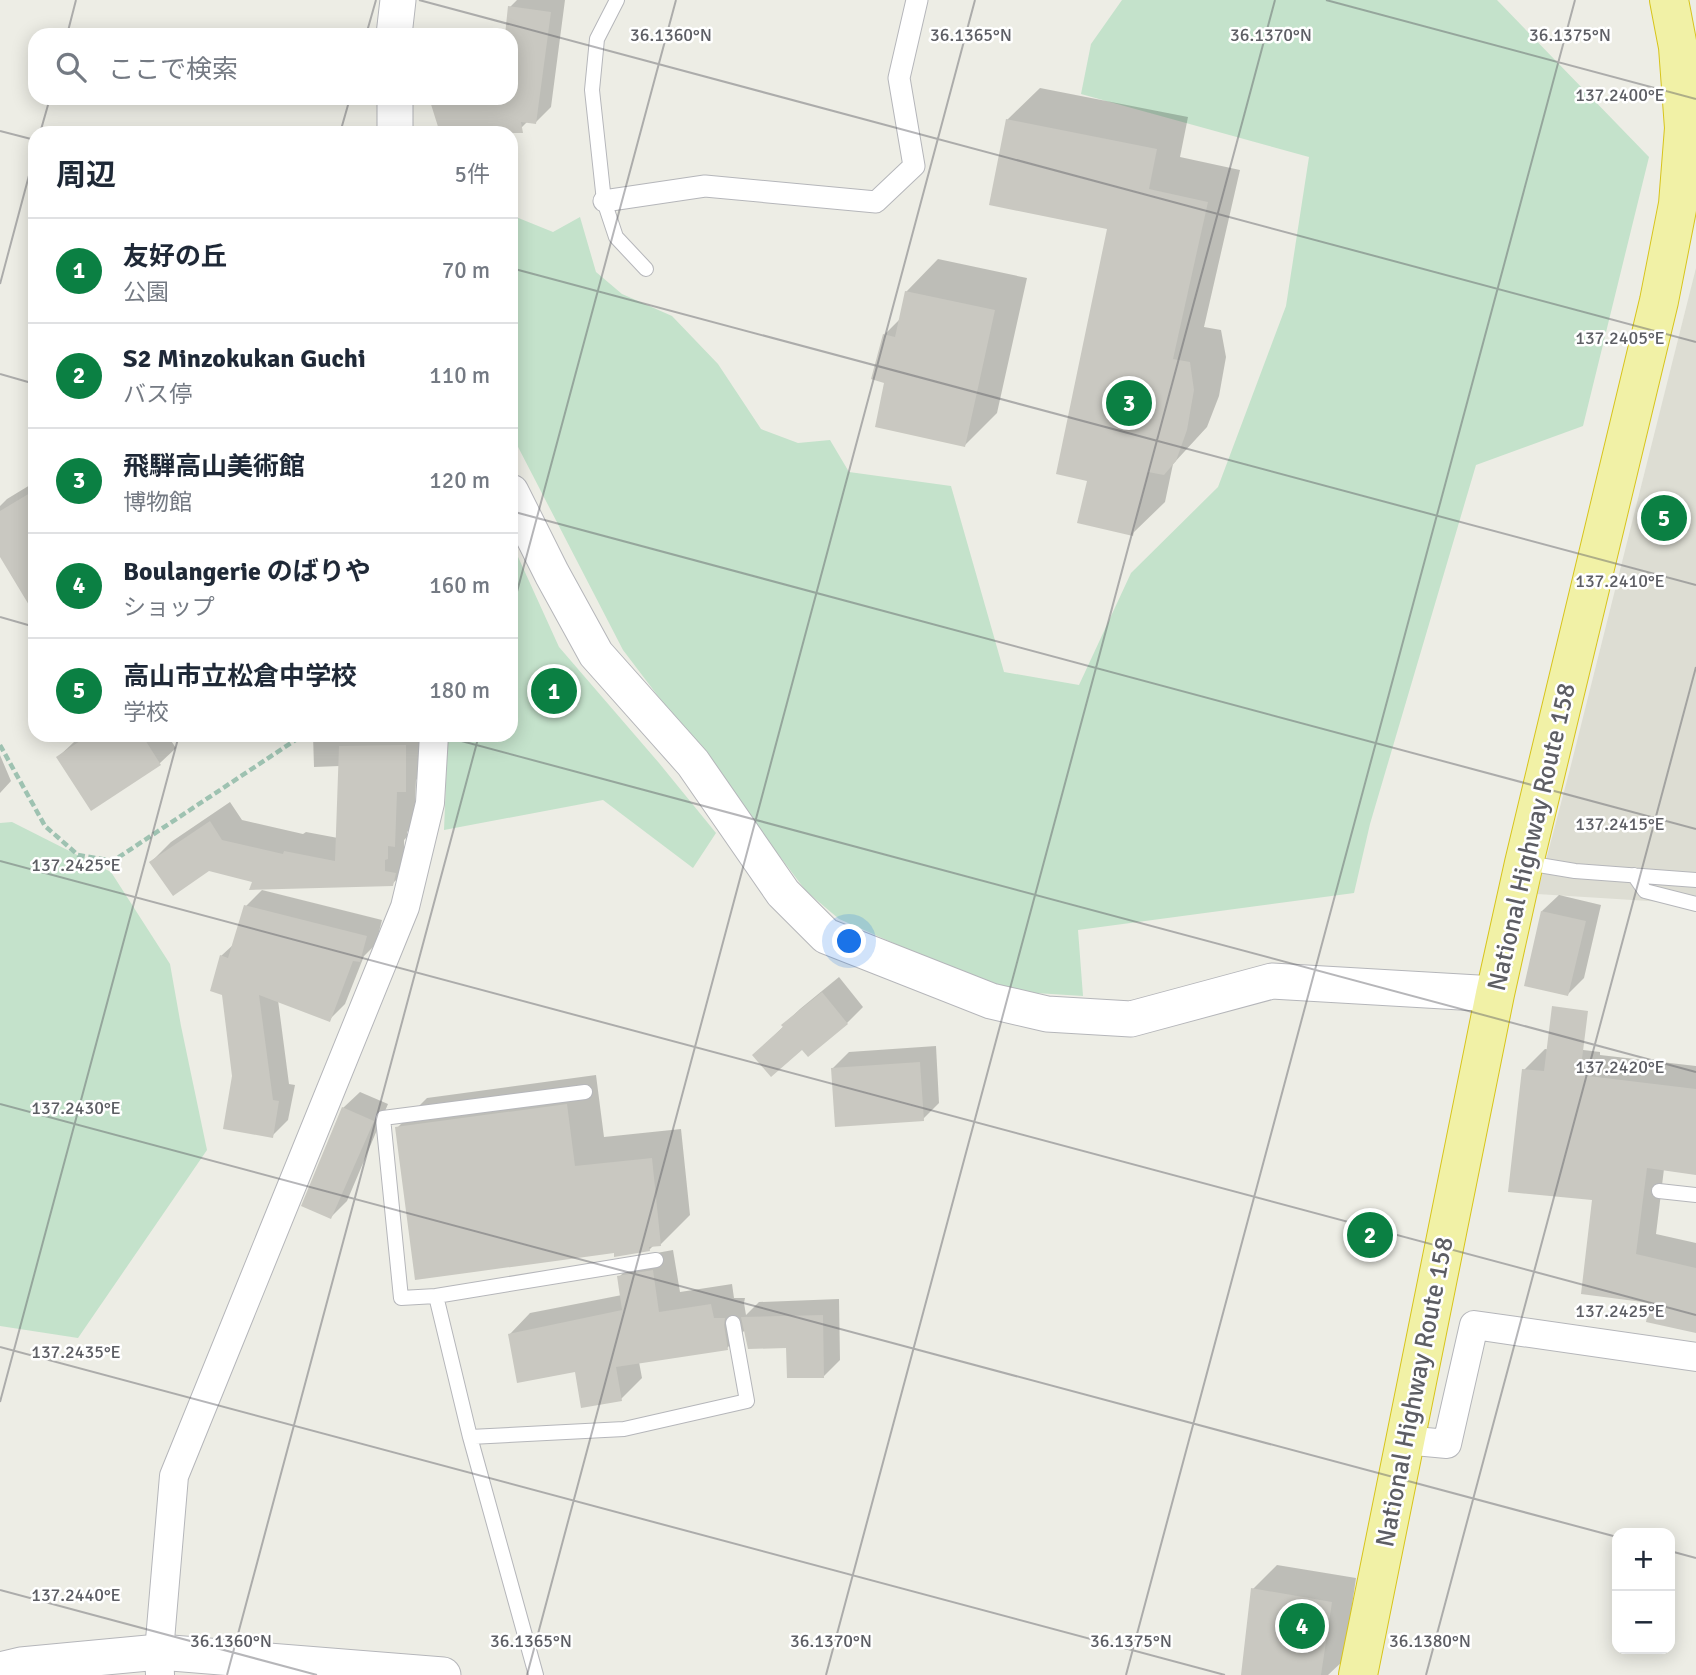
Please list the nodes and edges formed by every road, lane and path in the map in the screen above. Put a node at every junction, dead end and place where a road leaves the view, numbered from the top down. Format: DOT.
graph roads {
  1 [pos="398,0"];
  2 [pos="617,0"];
  3 [pos="917,0"];
  4 [pos="1669,0"];
  5 [pos="395,28"];
  6 [pos="395,105"];
  7 [pos="396,126"];
  8 [pos="1690,129"];
  9 [pos="604,201"];
  10 [pos="646,269"];
  11 [pos="518,506"];
  12 [pos="292,742"];
  13 [pos="434,742"];
  14 [pos="0,745"];
  15 [pos="1524,863"];
  16 [pos="1634,875"];
  17 [pos="1696,880"];
  18 [pos="1696,904"];
  19 [pos="1495,994"];
  20 [pos="584,1091"];
  21 [pos="1659,1191"];
  22 [pos="1696,1195"];
  23 [pos="656,1259"];
  24 [pos="436,1296"];
  25 [pos="733,1322"];
  26 [pos="1696,1357"];
  27 [pos="470,1437"];
  28 [pos="1404,1440"];
  29 [pos="159,1664"];
  30 [pos="0,1671"];
  31 [pos="443,1675"];
  32 [pos="536,1675"];
  33 [pos="1358,1675"];
  1 -- 5 [label="street"];
  2 -- 9 [label="lane"];
  3 -- 9 [label="street"];
  4 -- 8 [label="highway, National Highway Route 158"];
  6 -- 7 [label="street"];
  8 -- 15 [label="highway, National Highway Route 158"];
  9 -- 10 [label="lane"];
  11 -- 19 [label="street"];
  12 -- 14 [label="path"];
  13 -- 29 [label="street"];
  15 -- 16 [label="lane"];
  15 -- 19 [label="highway, National Highway Route 158"];
  16 -- 17 [label="lane"];
  16 -- 18 [label="lane"];
  19 -- 28 [label="highway, National Highway Route 158"];
  20 -- 24 [label="lane"];
  21 -- 22 [label="lane"];
  23 -- 24 [label="lane"];
  24 -- 27 [label="lane"];
  25 -- 27 [label="lane"];
  26 -- 28 [label="street"];
  27 -- 32 [label="lane"];
  28 -- 33 [label="highway, National Highway Route 158"];
  29 -- 30 [label="street"];
  29 -- 31 [label="street"];
}
